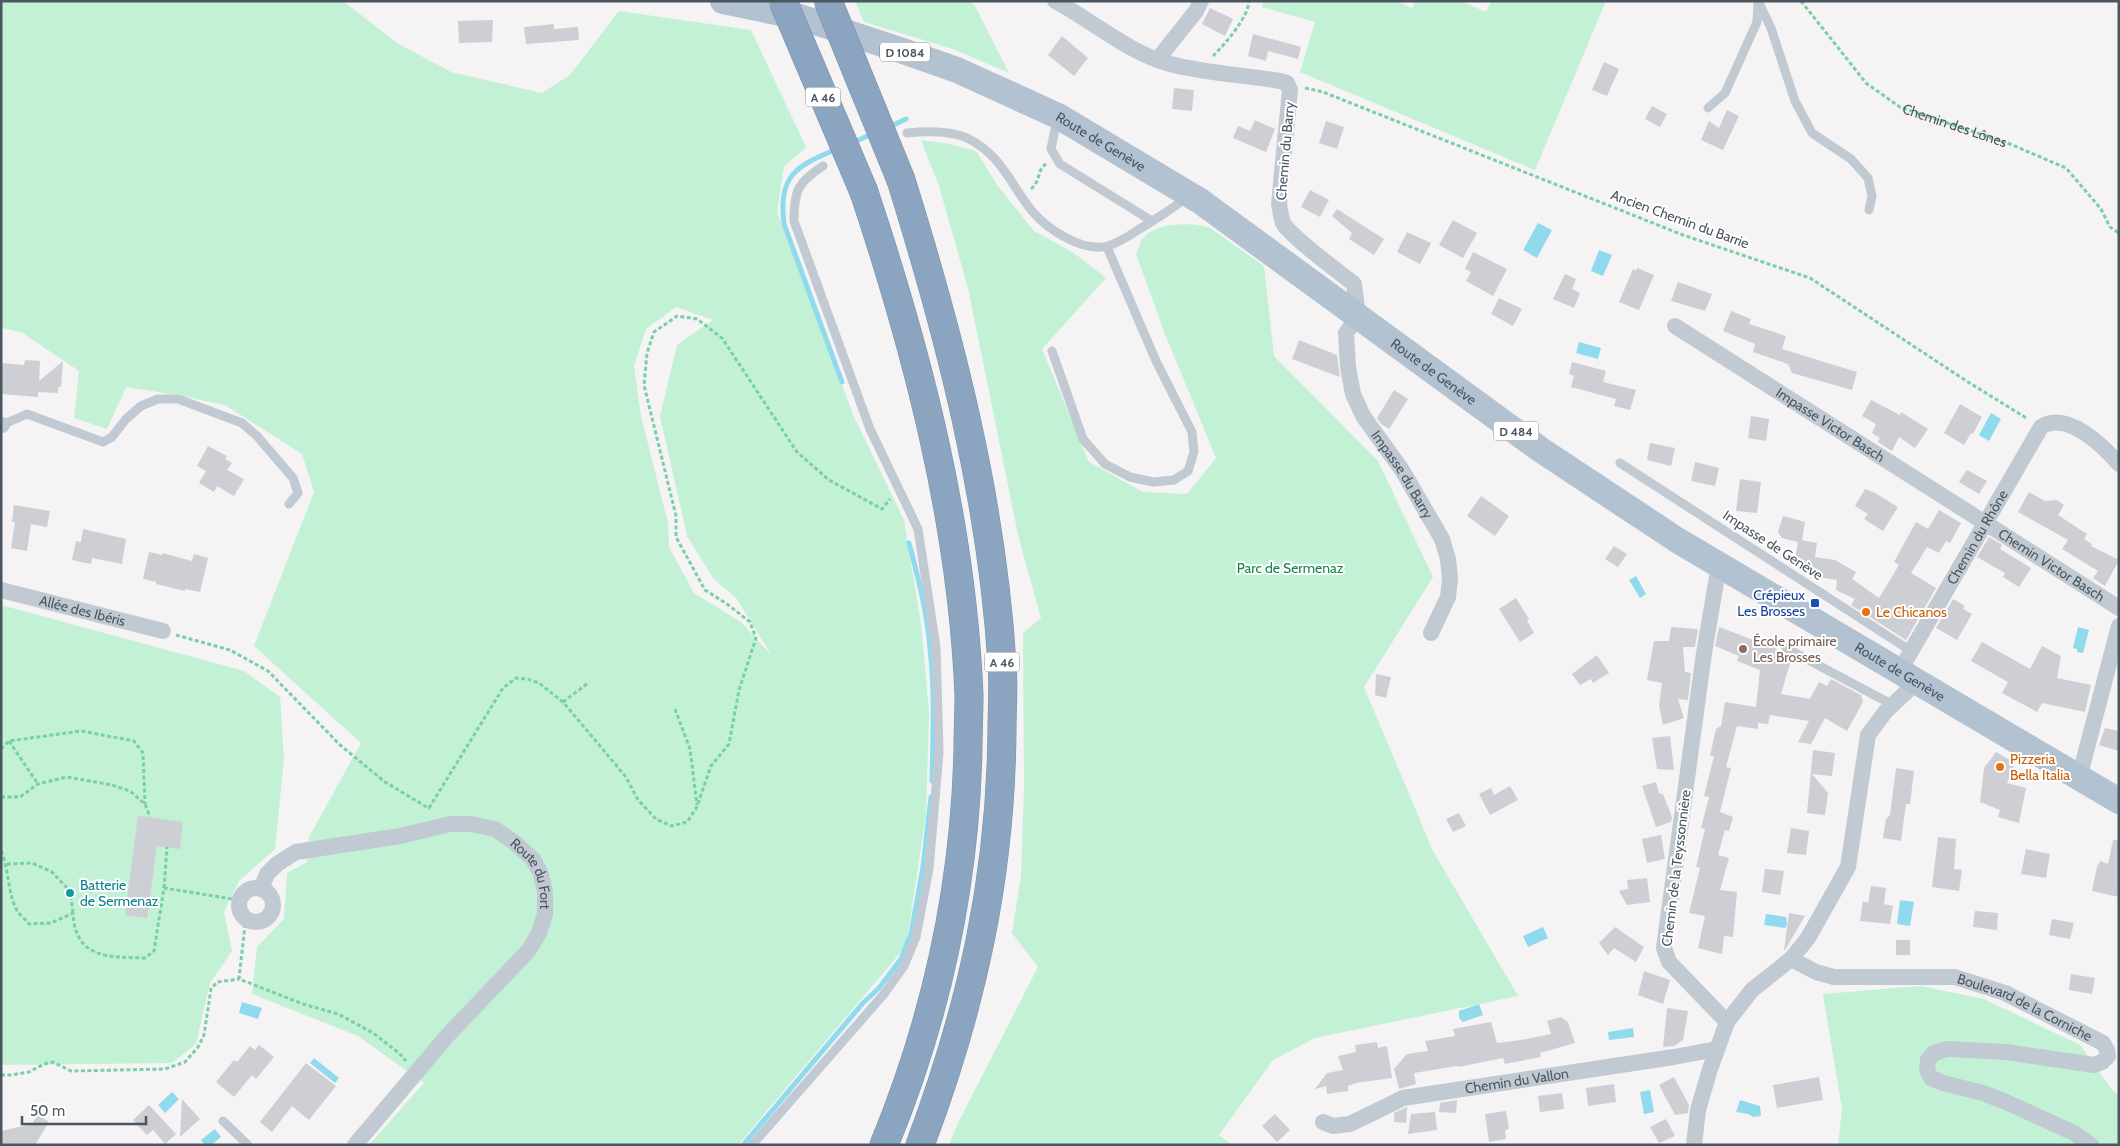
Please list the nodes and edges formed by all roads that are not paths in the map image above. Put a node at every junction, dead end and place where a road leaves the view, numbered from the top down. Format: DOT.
graph roads {
  1 [pos="723,1"];
  2 [pos="783,1"];
  3 [pos="828,1"];
  4 [pos="1055,1"];
  5 [pos="1201,1"];
  6 [pos="1758,2"];
  7 [pos="1158,59"];
  8 [pos="1708,108"];
  9 [pos="1068,122"];
  10 [pos="907,133"];
  11 [pos="822,166"];
  12 [pos="1189,195"];
  13 [pos="1869,210"];
  14 [pos="1152,221"];
  15 [pos="1107,247"];
  16 [pos="1358,316"];
  17 [pos="1675,326"];
  18 [pos="1052,350"];
  19 [pos="2,425"];
  20 [pos="1620,463"];
  21 [pos="2119,464"];
  22 [pos="289,504"];
  23 [pos="1986,522"];
  24 [pos="1719,565"];
  25 [pos="1,590"];
  26 [pos="2119,608"];
  27 [pos="2119,626"];
  28 [pos="163,631"];
  29 [pos="1430,634"];
  30 [pos="1786,648"];
  31 [pos="1909,668"];
  32 [pos="1893,705"];
  33 [pos="2079,778"];
  34 [pos="2119,801"];
  35 [pos="262,889"];
  36 [pos="1791,958"];
  37 [pos="1727,1022"];
  38 [pos="1717,1049"];
  39 [pos="223,1121"];
  40 [pos="1323,1122"];
  41 [pos="248,1145"];
  42 [pos="355,1145"];
  43 [pos="752,1145"];
  44 [pos="884,1145"];
  45 [pos="920,1145"];
  46 [pos="1694,1145"];
  47 [pos="2091,1145"];
  1 -- 9 [label="main road, Route de Genève / D 1084"];
  2 -- 44 [label="highway, A 46, bridge"];
  3 -- 45 [label="highway, A 46, bridge"];
  4 -- 7 [label="street, Chemin du Barry"];
  5 -- 7 [label="street"];
  6 -- 8 [label="lane"];
  6 -- 13 [label="lane"];
  7 -- 16 [label="street, Chemin du Barry"];
  9 -- 12 [label="main road, Route de Genève / D 484"];
  9 -- 14 [label="lane"];
  10 -- 15 [label="lane"];
  11 -- 43 [label="lane"];
  12 -- 14 [label="lane"];
  12 -- 16 [label="main road, Route de Genève / D 484"];
  14 -- 15 [label="lane"];
  15 -- 18 [label="lane"];
  16 -- 24 [label="main road, Route de Genève / D 484"];
  16 -- 29 [label="street, Impasse du Barry"];
  17 -- 23 [label="street, Impasse Victor Basch"];
  19 -- 22 [label="lane"];
  20 -- 31 [label="lane, Impasse de Genève"];
  21 -- 23 [label="street, Chemin du Rhône"];
  23 -- 26 [label="street, Chemin Victor Basch"];
  23 -- 31 [label="street, Chemin du Rhône"];
  24 -- 31 [label="main road, Route de Genève / D 484"];
  24 -- 37 [label="street, Chemin de la Teyssonnière"];
  25 -- 28 [label="street, Allée des Ibéris"];
  27 -- 33 [label="street"];
  30 -- 32 [label="lane"];
  31 -- 32 [label="street"];
  31 -- 33 [label="main road, Route de Genève / D 484"];
  32 -- 36 [label="street"];
  33 -- 34 [label="main road, Route de Genève / D 484"];
  35 -- 35 [label="street"];
  35 -- 42 [label="street, Route du Fort"];
  36 -- 37 [label="street"];
  36 -- 47 [label="street, Boulevard de la Corniche"];
  37 -- 38 [label="street"];
  38 -- 40 [label="street, Chemin du Vallon"];
  38 -- 46 [label="street"];
  39 -- 41 [label="lane"];
}
